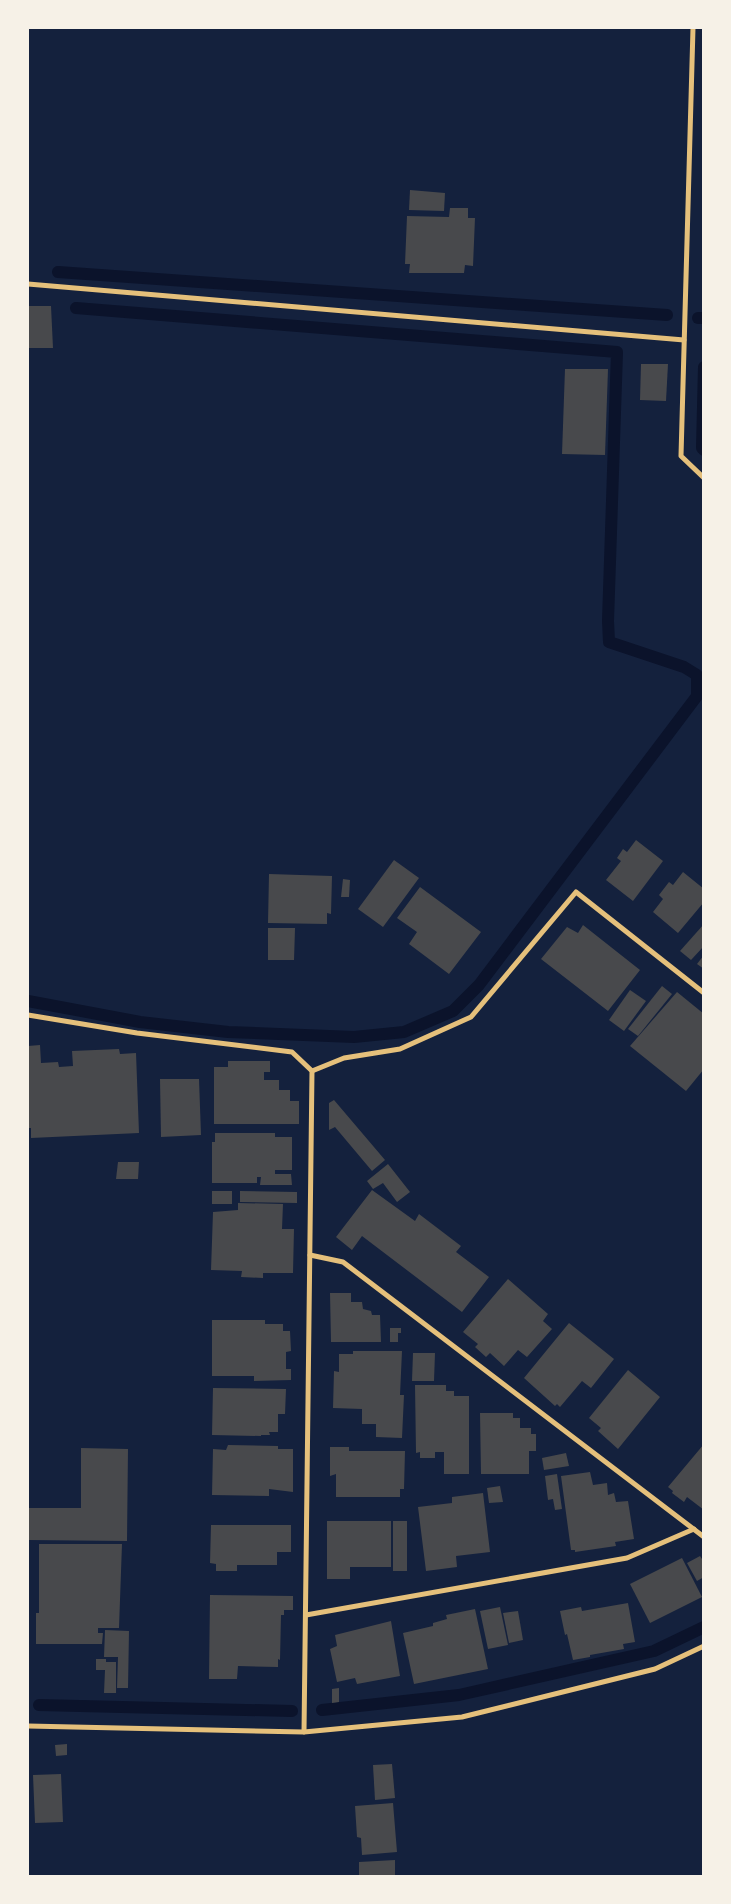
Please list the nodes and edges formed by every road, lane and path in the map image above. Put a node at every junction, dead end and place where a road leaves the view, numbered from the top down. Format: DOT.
graph roads {
  1 [pos="693,28"];
  2 [pos="28,284"];
  3 [pos="684,340"];
  4 [pos="704,478"];
  5 [pos="704,993"];
  6 [pos="28,1014"];
  7 [pos="312,1071"];
  8 [pos="310,1255"];
  9 [pos="694,1529"];
  10 [pos="704,1537"];
  11 [pos="306,1615"];
  12 [pos="704,1646"];
  13 [pos="28,1726"];
  14 [pos="304,1732"];
  1 -- 3 [label="street"];
  2 -- 3 [label="street"];
  3 -- 4 [label="street"];
  5 -- 7 [label="street"];
  6 -- 7 [label="street"];
  7 -- 8 [label="street"];
  8 -- 9 [label="street"];
  8 -- 11 [label="street"];
  9 -- 10 [label="street"];
  9 -- 11 [label="street"];
  11 -- 14 [label="street"];
  12 -- 14 [label="street"];
  13 -- 14 [label="street"];
}
